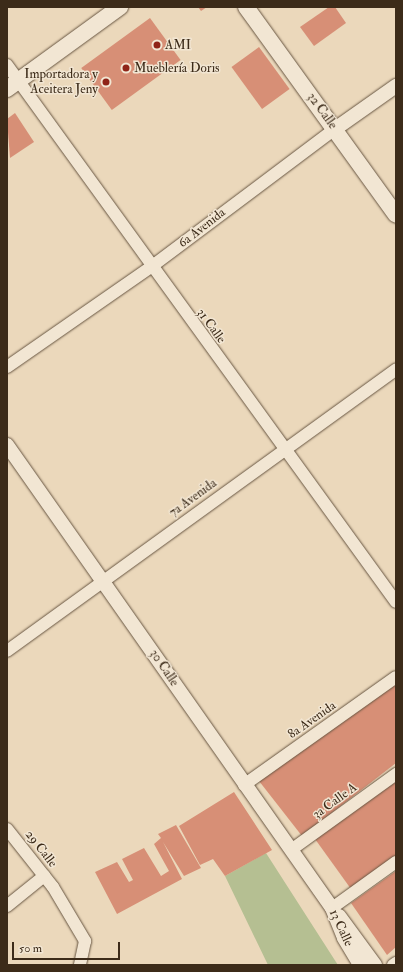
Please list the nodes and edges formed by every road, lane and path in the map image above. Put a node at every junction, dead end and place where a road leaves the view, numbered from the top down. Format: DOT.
graph roads {
  1 [pos="120,7"];
  2 [pos="246,7"];
  3 [pos="7,64"];
  4 [pos="13,85"];
  5 [pos="396,86"];
  6 [pos="335,129"];
  7 [pos="396,215"];
  8 [pos="151,267"];
  9 [pos="7,367"];
  10 [pos="396,369"];
  11 [pos="7,445"];
  12 [pos="285,449"];
  13 [pos="103,579"];
  14 [pos="396,602"];
  15 [pos="7,651"];
  16 [pos="396,677"];
  17 [pos="396,774"];
  18 [pos="244,785"];
  19 [pos="7,829"];
  20 [pos="290,850"];
  21 [pos="396,862"];
  22 [pos="44,876"];
  23 [pos="320,891"];
  24 [pos="7,906"];
  25 [pos="332,908"];
  26 [pos="396,963"];
  27 [pos="80,965"];
  28 [pos="360,965"];
  29 [pos="375,965"];
  30 [pos="393,965"];
  1 -- 4 [label="main road"];
  2 -- 6 [label="main road, 32 Calle"];
  3 -- 4 [label="street, 31 Calle"];
  4 -- 8 [label="street, 31 Calle"];
  5 -- 6 [label="street, 6a Avenida"];
  6 -- 7 [label="main road, 32 Calle"];
  6 -- 8 [label="street, 6a Avenida"];
  8 -- 9 [label="street, 6a Avenida"];
  8 -- 12 [label="street, 31 Calle"];
  10 -- 12 [label="street, 7a Avenida"];
  11 -- 13 [label="street, 30 Calle"];
  12 -- 13 [label="street, 7a Avenida"];
  12 -- 14 [label="street, 31 Calle"];
  13 -- 15 [label="street, 7a Avenida"];
  13 -- 18 [label="street, 30 Calle"];
  16 -- 18 [label="street, 8a Avenida"];
  17 -- 20 [label="street, 3a Calle A"];
  18 -- 20 [label="street, 30 Calle"];
  19 -- 22 [label="street, 29 Calle"];
  20 -- 23 [label="street, 30 Calle"];
  21 -- 25 [label="street"];
  22 -- 24 [label="street"];
  22 -- 27 [label="street, 29 Calle"];
  23 -- 25 [label="street, 13 Calle"];
  25 -- 28 [label="street, 13 Calle"];
  25 -- 29 [label="street"];
  26 -- 30 [label="street"];
}
